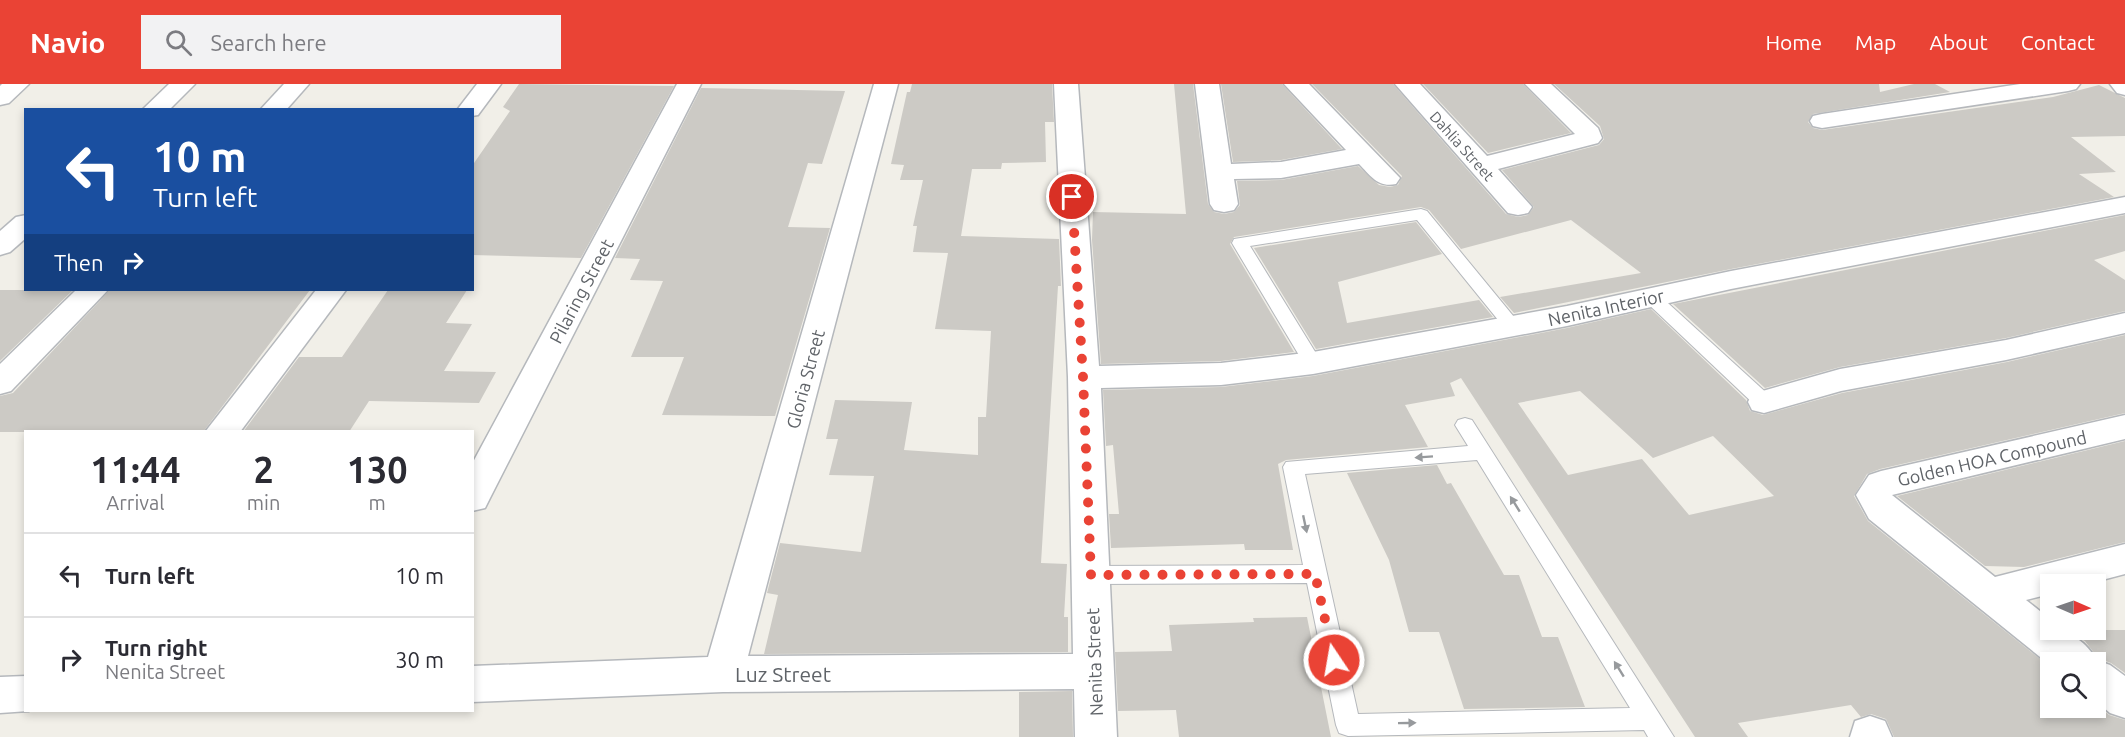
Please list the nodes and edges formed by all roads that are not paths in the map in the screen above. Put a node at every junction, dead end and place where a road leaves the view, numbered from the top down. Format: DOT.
graph roads {
  1 [pos="17,84"];
  2 [pos="183,84"];
  3 [pos="297,84"];
  4 [pos="489,84"];
  5 [pos="689,84"];
  6 [pos="886,84"];
  7 [pos="1066,84"];
  8 [pos="1208,84"];
  9 [pos="1296,84"];
  10 [pos="1407,84"];
  11 [pos="1537,84"];
  12 [pos="2068,84"];
  13 [pos="2122,84"];
  14 [pos="2125,88"];
  15 [pos="0,98"];
  16 [pos="156,108"];
  17 [pos="274,108"];
  18 [pos="471,108"];
  19 [pos="1822,121"];
  20 [pos="1364,155"];
  21 [pos="1480,166"];
  22 [pos="1220,172"];
  23 [pos="1387,178"];
  24 [pos="1224,204"];
  25 [pos="2125,205"];
  26 [pos="1518,207"];
  27 [pos="24,225"];
  28 [pos="0,246"];
  29 [pos="92,291"];
  30 [pos="330,291"];
  31 [pos="1652,298"];
  32 [pos="2125,323"];
  33 [pos="1513,327"];
  34 [pos="1313,363"];
  35 [pos="1083,377"];
  36 [pos="0,383"];
  37 [pos="1764,402"];
  38 [pos="1465,425"];
  39 [pos="2125,427"];
  40 [pos="224,430"];
  41 [pos="1482,452"];
  42 [pos="474,494"];
  43 [pos="2125,559"];
  44 [pos="1315,574"];
  45 [pos="1091,575"];
  46 [pos="1990,594"];
  47 [pos="2063,652"];
  48 [pos="1094,671"];
  49 [pos="723,674"];
  50 [pos="474,684"];
  51 [pos="2106,686"];
  52 [pos="2125,700"];
  53 [pos="1656,728"];
  54 [pos="1096,737"];
  1 -- 15 [label="street"];
  2 -- 16 [label="street"];
  3 -- 17 [label="street"];
  4 -- 18 [label="street"];
  5 -- 42 [label="street, Pilaring Street"];
  6 -- 49 [label="street, Gloria Street"];
  7 -- 35 [label="street, Nenita Street"];
  8 -- 22 [label="street"];
  9 -- 20 [label="street"];
  10 -- 21 [label="street, Dahlia Street"];
  11 -- 21 [label="street"];
  12 -- 19 [label="street"];
  13 -- 14 [label="street"];
  20 -- 22 [label="street"];
  20 -- 23 [label="street"];
  21 -- 26 [label="street, Dahlia Street"];
  22 -- 24 [label="street"];
  25 -- 31 [label="street, Nenita Interior"];
  27 -- 28 [label="street"];
  29 -- 36 [label="street"];
  30 -- 40 [label="street"];
  31 -- 33 [label="street, Nenita Interior"];
  31 -- 37 [label="lane"];
  32 -- 37 [label="street"];
  33 -- 34 [label="street, Nenita Interior"];
  33 -- 34 [label="lane"];
  34 -- 35 [label="street, Nenita Interior"];
  35 -- 45 [label="street, Nenita Street"];
  38 -- 41 [label="lane"];
  39 -- 46 [label="street, Golden HOA Compound"];
  41 -- 44 [label="lane, one-way"];
  53 -- 41 [label="lane, one-way"];
  43 -- 46 [label="street"];
  44 -- 45 [label="lane"];
  44 -- 53 [label="lane, one-way"];
  45 -- 48 [label="street, Nenita Street"];
  46 -- 47 [label="street, Golden HOA Compound"];
  48 -- 49 [label="street, Luz Street"];
  48 -- 54 [label="street, Nenita Street"];
  49 -- 50 [label="street, Luz Street"];
  51 -- 52 [label="street"];
}
